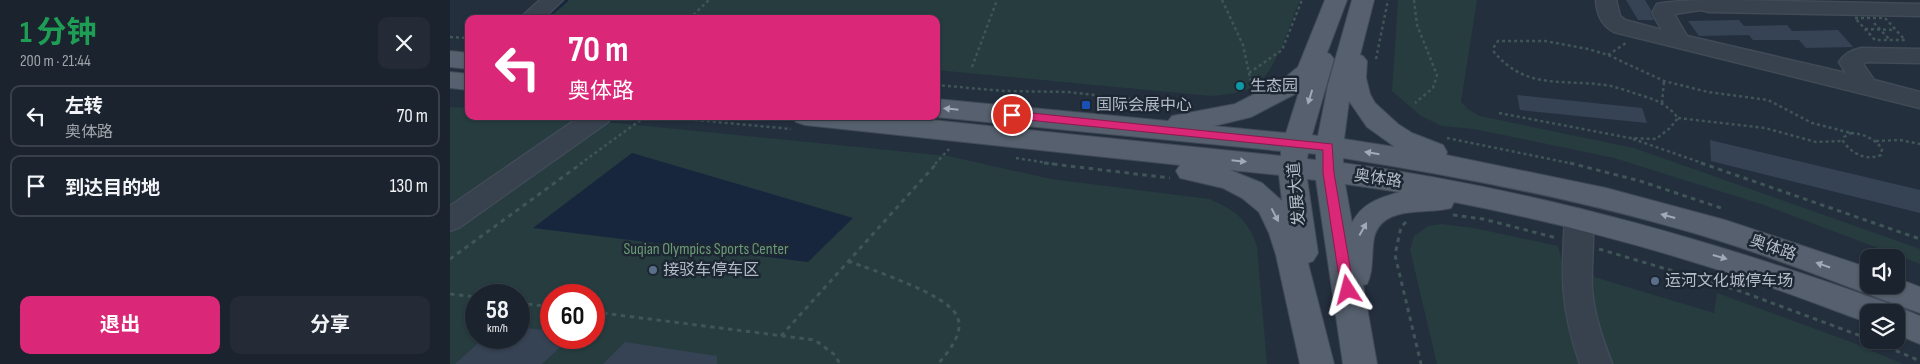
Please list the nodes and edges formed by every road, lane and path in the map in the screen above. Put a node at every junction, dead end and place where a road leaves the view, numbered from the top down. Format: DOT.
graph roads {
  1 [pos="553,0"];
  2 [pos="709,0"];
  3 [pos="997,0"];
  4 [pos="1222,0"];
  5 [pos="1302,0"];
  6 [pos="1336,0"];
  7 [pos="1340,0"];
  8 [pos="1365,0"];
  9 [pos="1388,0"];
  10 [pos="1414,0"];
  11 [pos="1606,0"];
  12 [pos="1920,10"];
  13 [pos="535,15"];
  14 [pos="693,15"];
  15 [pos="1866,19"];
  16 [pos="1880,29"];
  17 [pos="1896,30"];
  18 [pos="450,37"];
  19 [pos="465,38"];
  20 [pos="1680,42"];
  21 [pos="1904,51"];
  22 [pos="450,59"];
  23 [pos="465,60"];
  24 [pos="1374,64"];
  25 [pos="972,67"];
  26 [pos="1249,73"];
  27 [pos="450,80"];
  28 [pos="1664,81"];
  29 [pos="465,82"];
  30 [pos="940,85"];
  31 [pos="1866,86"];
  32 [pos="1264,100"];
  33 [pos="1920,100"];
  34 [pos="1415,102"];
  35 [pos="1662,103"];
  36 [pos="1190,106"];
  37 [pos="940,109"];
  38 [pos="1499,113"];
  39 [pos="1678,118"];
  40 [pos="593,120"];
  41 [pos="641,120"];
  42 [pos="738,120"];
  43 [pos="802,123"];
  44 [pos="987,124"];
  45 [pos="1850,133"];
  46 [pos="1443,137"];
  47 [pos="1630,138"];
  48 [pos="1843,141"];
  49 [pos="1876,141"];
  50 [pos="944,144"];
  51 [pos="1920,144"];
  52 [pos="1008,156"];
  53 [pos="1294,156"];
  54 [pos="1328,160"];
  55 [pos="1179,180"];
  56 [pos="1574,210"];
  57 [pos="1730,211"];
  58 [pos="450,220"];
  59 [pos="1920,239"];
  60 [pos="450,259"];
  61 [pos="848,261"];
  62 [pos="1860,278"];
  63 [pos="450,294"];
  64 [pos="1904,294"];
  65 [pos="465,296"];
  66 [pos="1920,300"];
  67 [pos="1860,306"];
  68 [pos="605,313"];
  69 [pos="1905,324"];
  70 [pos="1920,330"];
  71 [pos="780,336"];
  72 [pos="1892,349"];
  73 [pos="1920,361"];
  74 [pos="840,364"];
  75 [pos="938,364"];
  76 [pos="1318,364"];
  77 [pos="1361,364"];
  78 [pos="1596,364"];
  1 -- 13 [label="street"];
  2 -- 14 [label="path"];
  3 -- 25 [label="path"];
  4 -- 26 [label="path"];
  5 -- 26 [label="path"];
  6 -- 32 [label="main road"];
  7 -- 53 [label="main road, 发展大道, one-way"];
  8 -- 54 [label="main road, 发展大道"];
  8 -- 56 [label="main road"];
  9 -- 24 [label="path"];
  10 -- 34 [label="path"];
  11 -- 20 [label="street"];
  12 -- 15 [label="street"];
  15 -- 16 [label="path"];
  15 -- 16 [label="path"];
  15 -- 17 [label="path"];
  15 -- 20 [label="street"];
  15 -- 21 [label="path"];
  16 -- 17 [label="path"];
  16 -- 21 [label="path"];
  17 -- 21 [label="path"];
  18 -- 19 [label="path"];
  20 -- 31 [label="street"];
  21 -- 31 [label="street"];
  22 -- 23 [label="main road"];
  26 -- 32 [label="path"];
  27 -- 29 [label="main road"];
  28 -- 35 [label="path"];
  28 -- 35 [label="path"];
  28 -- 45 [label="path"];
  30 -- 36 [label="path"];
  31 -- 33 [label="street"];
  32 -- 44 [label="main road"];
  35 -- 39 [label="path"];
  44 -- 37 [label="main road, 奥体路, one-way"];
  38 -- 47 [label="path"];
  39 -- 47 [label="path"];
  39 -- 48 [label="path"];
  40 -- 58 [label="street"];
  41 -- 60 [label="path"];
  42 -- 43 [label="path"];
  43 -- 44 [label="main road, 奥体路"];
  44 -- 53 [label="main road, 奥体路"];
  44 -- 76 [label="main road, one-way"];
  45 -- 48 [label="path"];
  45 -- 49 [label="path"];
  46 -- 57 [label="path"];
  47 -- 59 [label="path"];
  48 -- 49 [label="path"];
  49 -- 51 [label="path"];
  50 -- 61 [label="path"];
  52 -- 55 [label="path"];
  53 -- 54 [label="main road, 奥体路"];
  53 -- 76 [label="main road, 发展大道"];
  54 -- 56 [label="main road, 奥体路"];
  54 -- 77 [label="main road, 发展大道"];
  62 -- 56 [label="main road, 奥体路, one-way"];
  56 -- 67 [label="main road, 奥体路, one-way"];
  77 -- 56 [label="main road, one-way"];
  56 -- 78 [label="street"];
  61 -- 71 [label="path"];
  61 -- 75 [label="path"];
  63 -- 65 [label="path"];
  64 -- 66 [label="main road"];
  68 -- 71 [label="path"];
  69 -- 70 [label="main road"];
  71 -- 74 [label="path"];
  72 -- 73 [label="path"];
}
